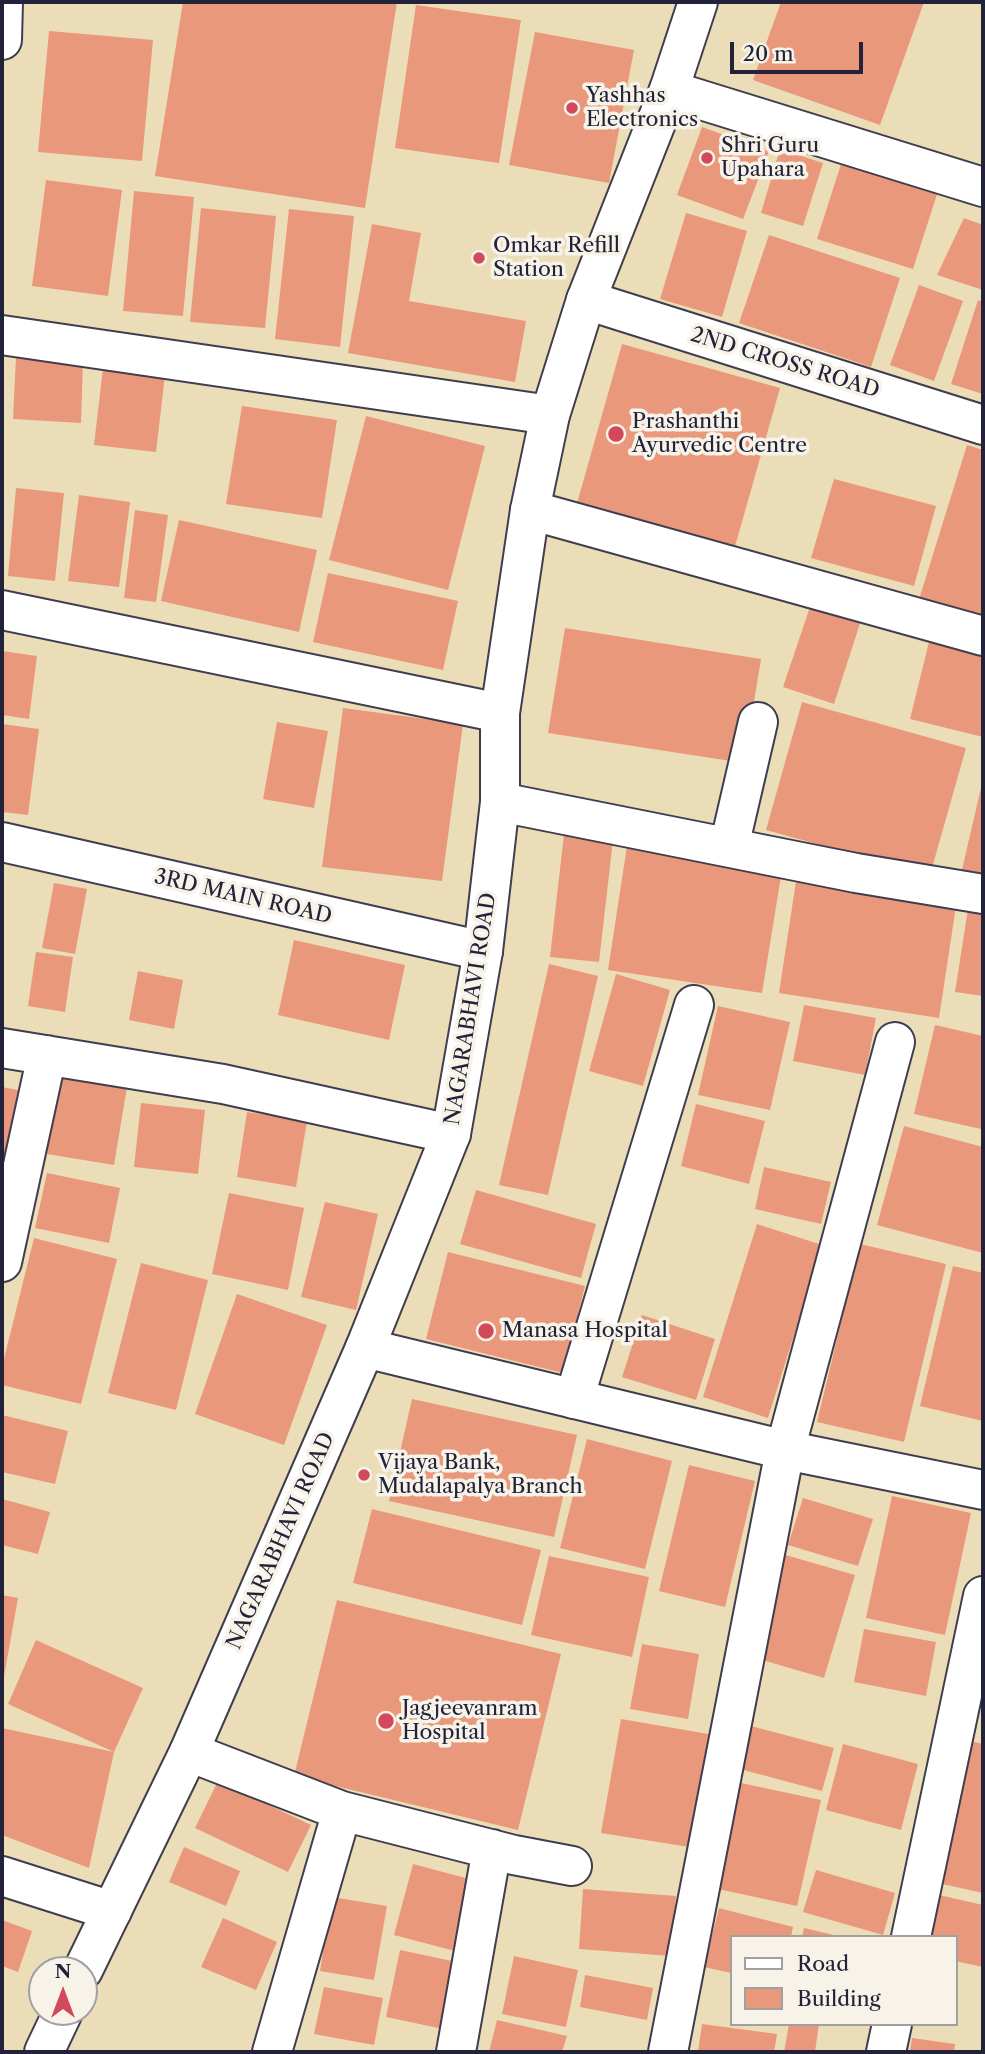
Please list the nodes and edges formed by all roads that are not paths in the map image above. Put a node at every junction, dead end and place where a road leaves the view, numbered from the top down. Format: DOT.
graph roads {
  1 [pos="3,2"];
  2 [pos="698,2"];
  3 [pos="2,40"];
  4 [pos="669,90"];
  5 [pos="983,187"];
  6 [pos="586,300"];
  7 [pos="2,335"];
  8 [pos="550,415"];
  9 [pos="983,425"];
  10 [pos="530,510"];
  11 [pos="2,610"];
  12 [pos="983,636"];
  13 [pos="500,713"];
  14 [pos="758,722"];
  15 [pos="500,802"];
  16 [pos="2,842"];
  17 [pos="729,847"];
  18 [pos="983,894"];
  19 [pos="484,951"];
  20 [pos="694,1005"];
  21 [pos="895,1042"];
  22 [pos="2,1048"];
  23 [pos="47,1055"];
  24 [pos="451,1134"];
  25 [pos="2,1262"];
  26 [pos="365,1348"];
  27 [pos="574,1399"];
  28 [pos="785,1450"];
  29 [pos="983,1490"];
  30 [pos="983,1596"];
  31 [pos="189,1752"];
  32 [pos="342,1811"];
  33 [pos="492,1849"];
  34 [pos="572,1866"];
  35 [pos="2,1876"];
  36 [pos="112,1911"];
  37 [pos="911,1935"];
  38 [pos="90,1956"];
  39 [pos="56,2026"];
  40 [pos="892,2026"];
  41 [pos="44,2052"];
  42 [pos="272,2052"];
  43 [pos="456,2052"];
  44 [pos="668,2052"];
  45 [pos="886,2052"];
  1 -- 3 [label="street"];
  2 -- 4 [label="street, NAGARABHAVI ROAD"];
  4 -- 5 [label="street"];
  4 -- 6 [label="street, NAGARABHAVI ROAD"];
  6 -- 8 [label="street, NAGARABHAVI ROAD"];
  6 -- 9 [label="street, 2ND CROSS ROAD"];
  7 -- 8 [label="street"];
  8 -- 10 [label="street, NAGARABHAVI ROAD"];
  10 -- 12 [label="street"];
  10 -- 13 [label="street, NAGARABHAVI ROAD"];
  11 -- 13 [label="street"];
  13 -- 15 [label="street, NAGARABHAVI ROAD"];
  14 -- 17 [label="street"];
  15 -- 17 [label="street"];
  15 -- 19 [label="street, NAGARABHAVI ROAD"];
  16 -- 19 [label="street, 3RD MAIN ROAD"];
  17 -- 18 [label="street"];
  19 -- 24 [label="street, NAGARABHAVI ROAD"];
  20 -- 27 [label="street"];
  21 -- 28 [label="street"];
  22 -- 23 [label="street"];
  23 -- 24 [label="street"];
  23 -- 25 [label="street"];
  24 -- 26 [label="street, NAGARABHAVI ROAD"];
  26 -- 27 [label="street"];
  26 -- 31 [label="street, NAGARABHAVI ROAD"];
  27 -- 28 [label="street"];
  28 -- 29 [label="street"];
  28 -- 44 [label="street"];
  30 -- 37 [label="street"];
  31 -- 32 [label="street"];
  31 -- 36 [label="street, NAGARABHAVI ROAD"];
  32 -- 33 [label="street"];
  32 -- 42 [label="street"];
  33 -- 34 [label="street"];
  33 -- 43 [label="street"];
  35 -- 36 [label="street"];
  36 -- 38 [label="street, NAGARABHAVI ROAD"];
  39 -- 41 [label="street"];
  40 -- 45 [label="street"];
}
